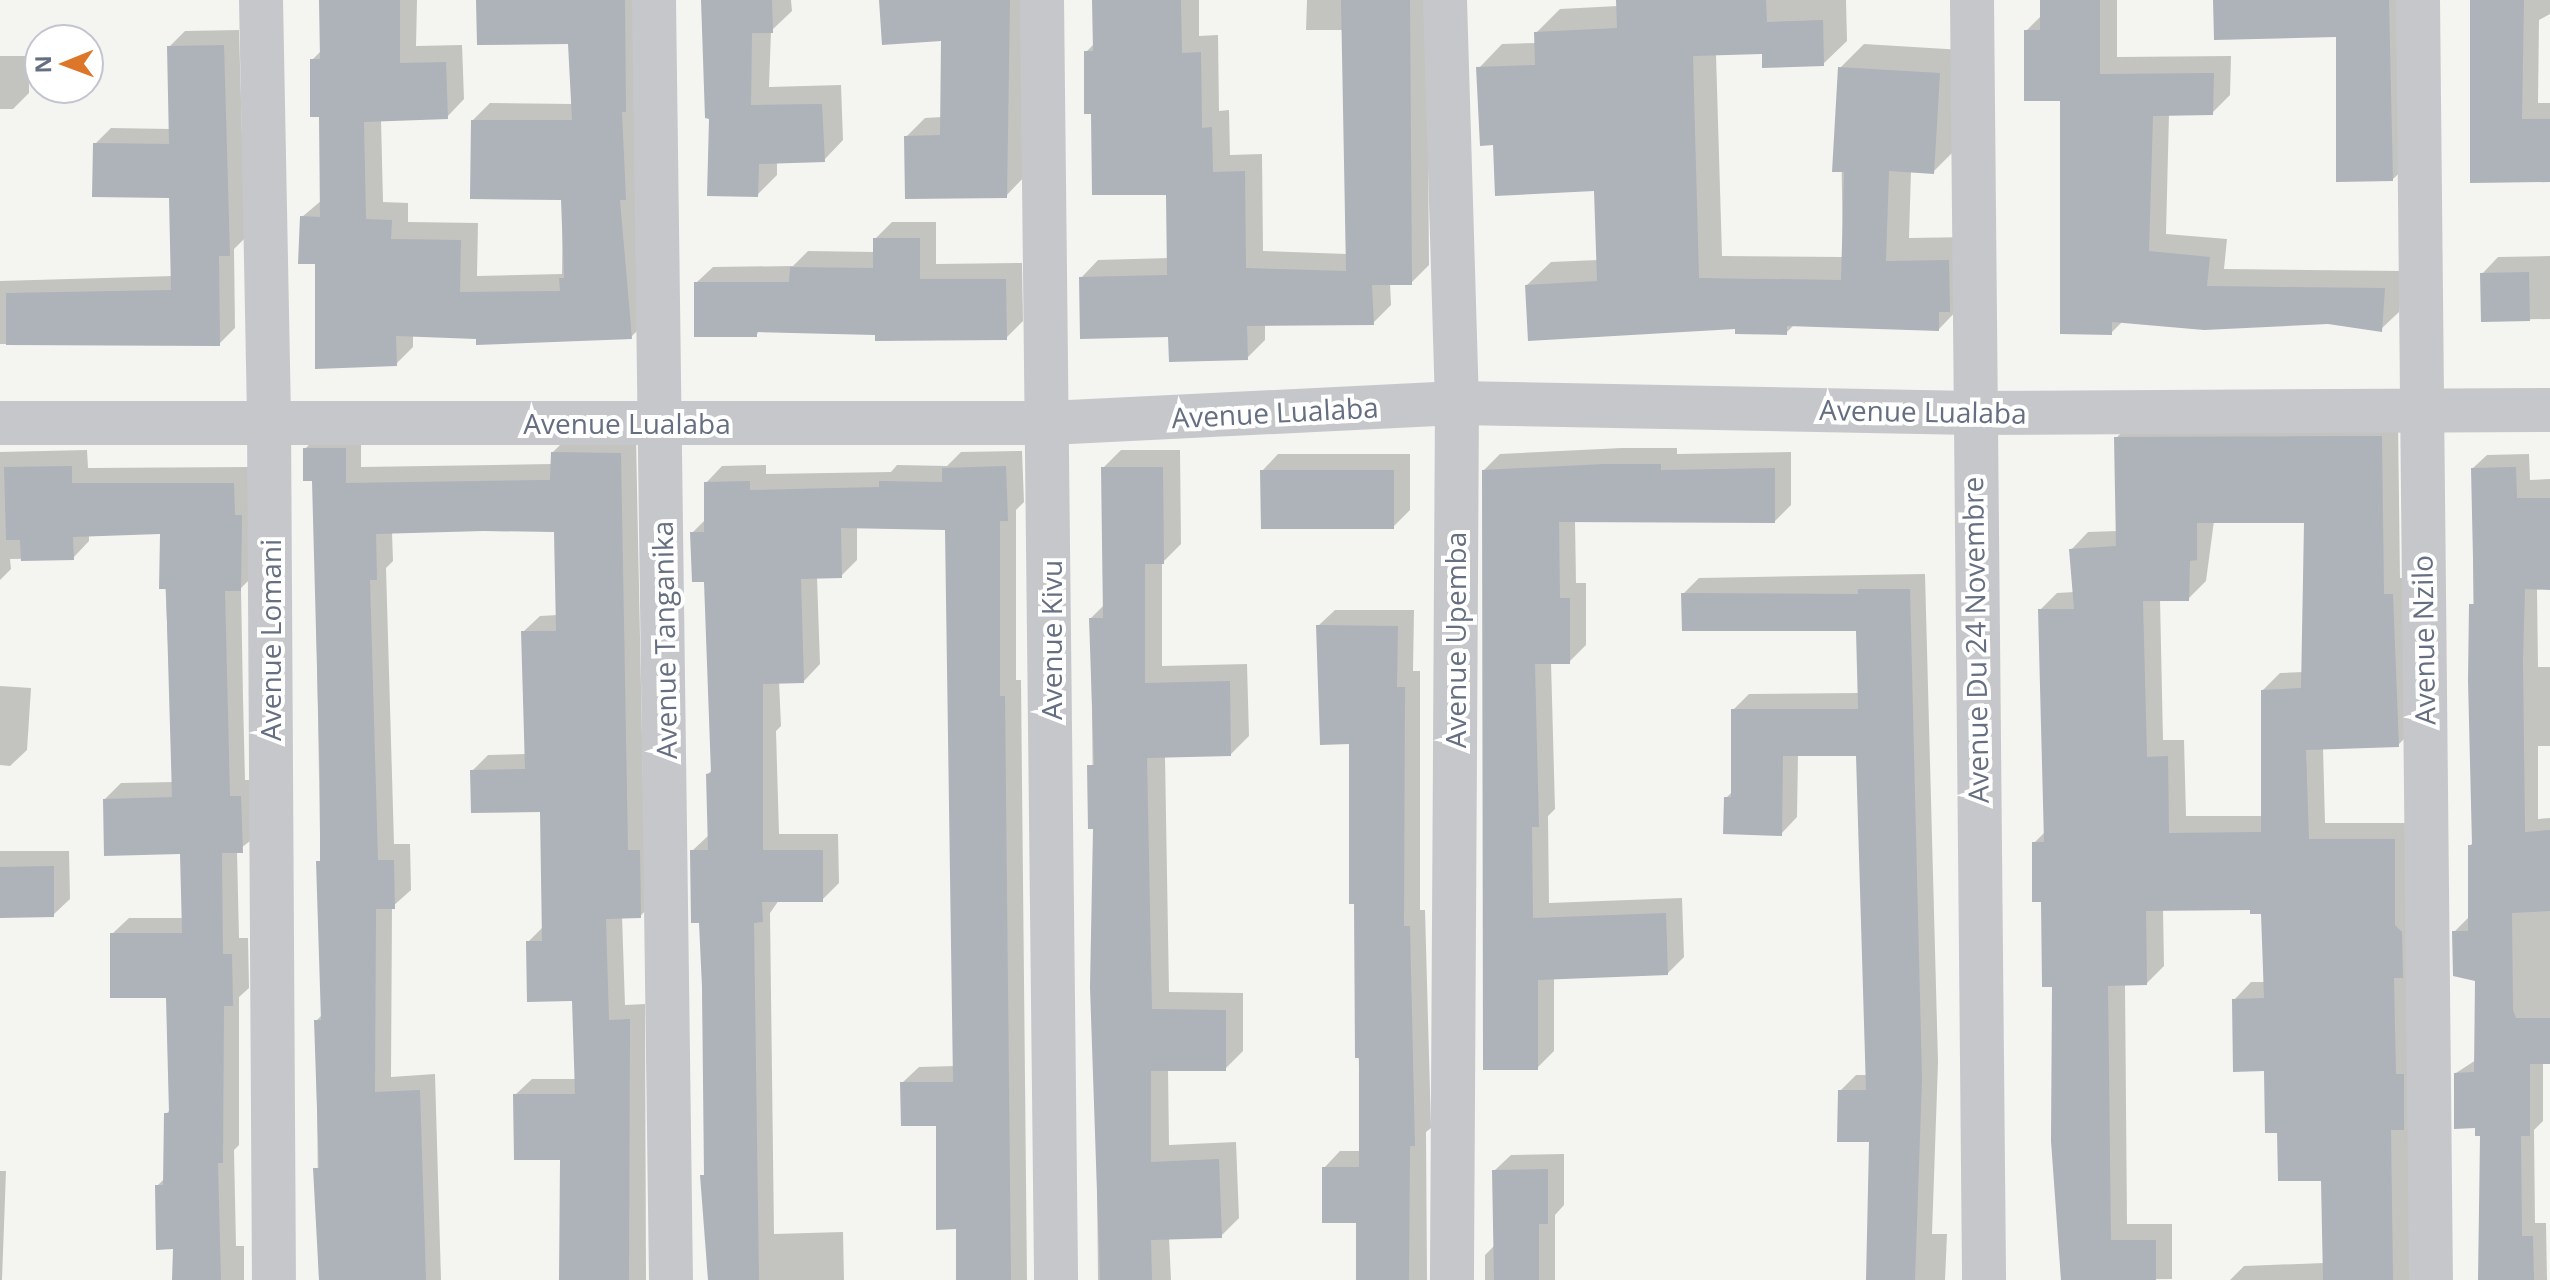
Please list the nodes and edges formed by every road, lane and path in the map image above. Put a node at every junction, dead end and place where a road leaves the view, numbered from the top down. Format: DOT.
graph roads {
  1 [pos="261,0"];
  2 [pos="654,0"];
  3 [pos="1042,0"];
  4 [pos="1445,0"];
  5 [pos="1972,0"];
  6 [pos="2418,0"];
  7 [pos="1457,403"];
  8 [pos="2420,408"];
  9 [pos="2550,410"];
  10 [pos="1972,413"];
  11 [pos="269,421"];
  12 [pos="0,423"];
  13 [pos="662,423"];
  14 [pos="1049,423"];
  15 [pos="274,1280"];
  16 [pos="671,1280"];
  17 [pos="1056,1280"];
  18 [pos="1452,1280"];
  19 [pos="1984,1280"];
  20 [pos="2431,1280"];
  1 -- 11 [label="street, Avenue Lomani"];
  2 -- 13 [label="street, Avenue Tanganika"];
  3 -- 14 [label="street, Avenue Kivu"];
  4 -- 7 [label="street, Avenue Upemba"];
  5 -- 10 [label="street, Avenue Du 24 Novembre"];
  6 -- 8 [label="street, Avenue Nzilo"];
  7 -- 10 [label="street, Avenue Lualaba"];
  7 -- 14 [label="street, Avenue Lualaba"];
  7 -- 18 [label="street, Avenue Upemba"];
  8 -- 9 [label="street, Avenue Lualaba"];
  8 -- 10 [label="street, Avenue Lualaba"];
  8 -- 20 [label="street, Avenue Nzilo"];
  10 -- 19 [label="street, Avenue Du 24 Novembre"];
  11 -- 12 [label="street, Avenue Lualaba"];
  11 -- 13 [label="street, Avenue Lualaba"];
  11 -- 15 [label="street, Avenue Lomani"];
  13 -- 14 [label="street, Avenue Lualaba"];
  13 -- 16 [label="street, Avenue Tanganika"];
  14 -- 17 [label="street, Avenue Kivu"];
}
